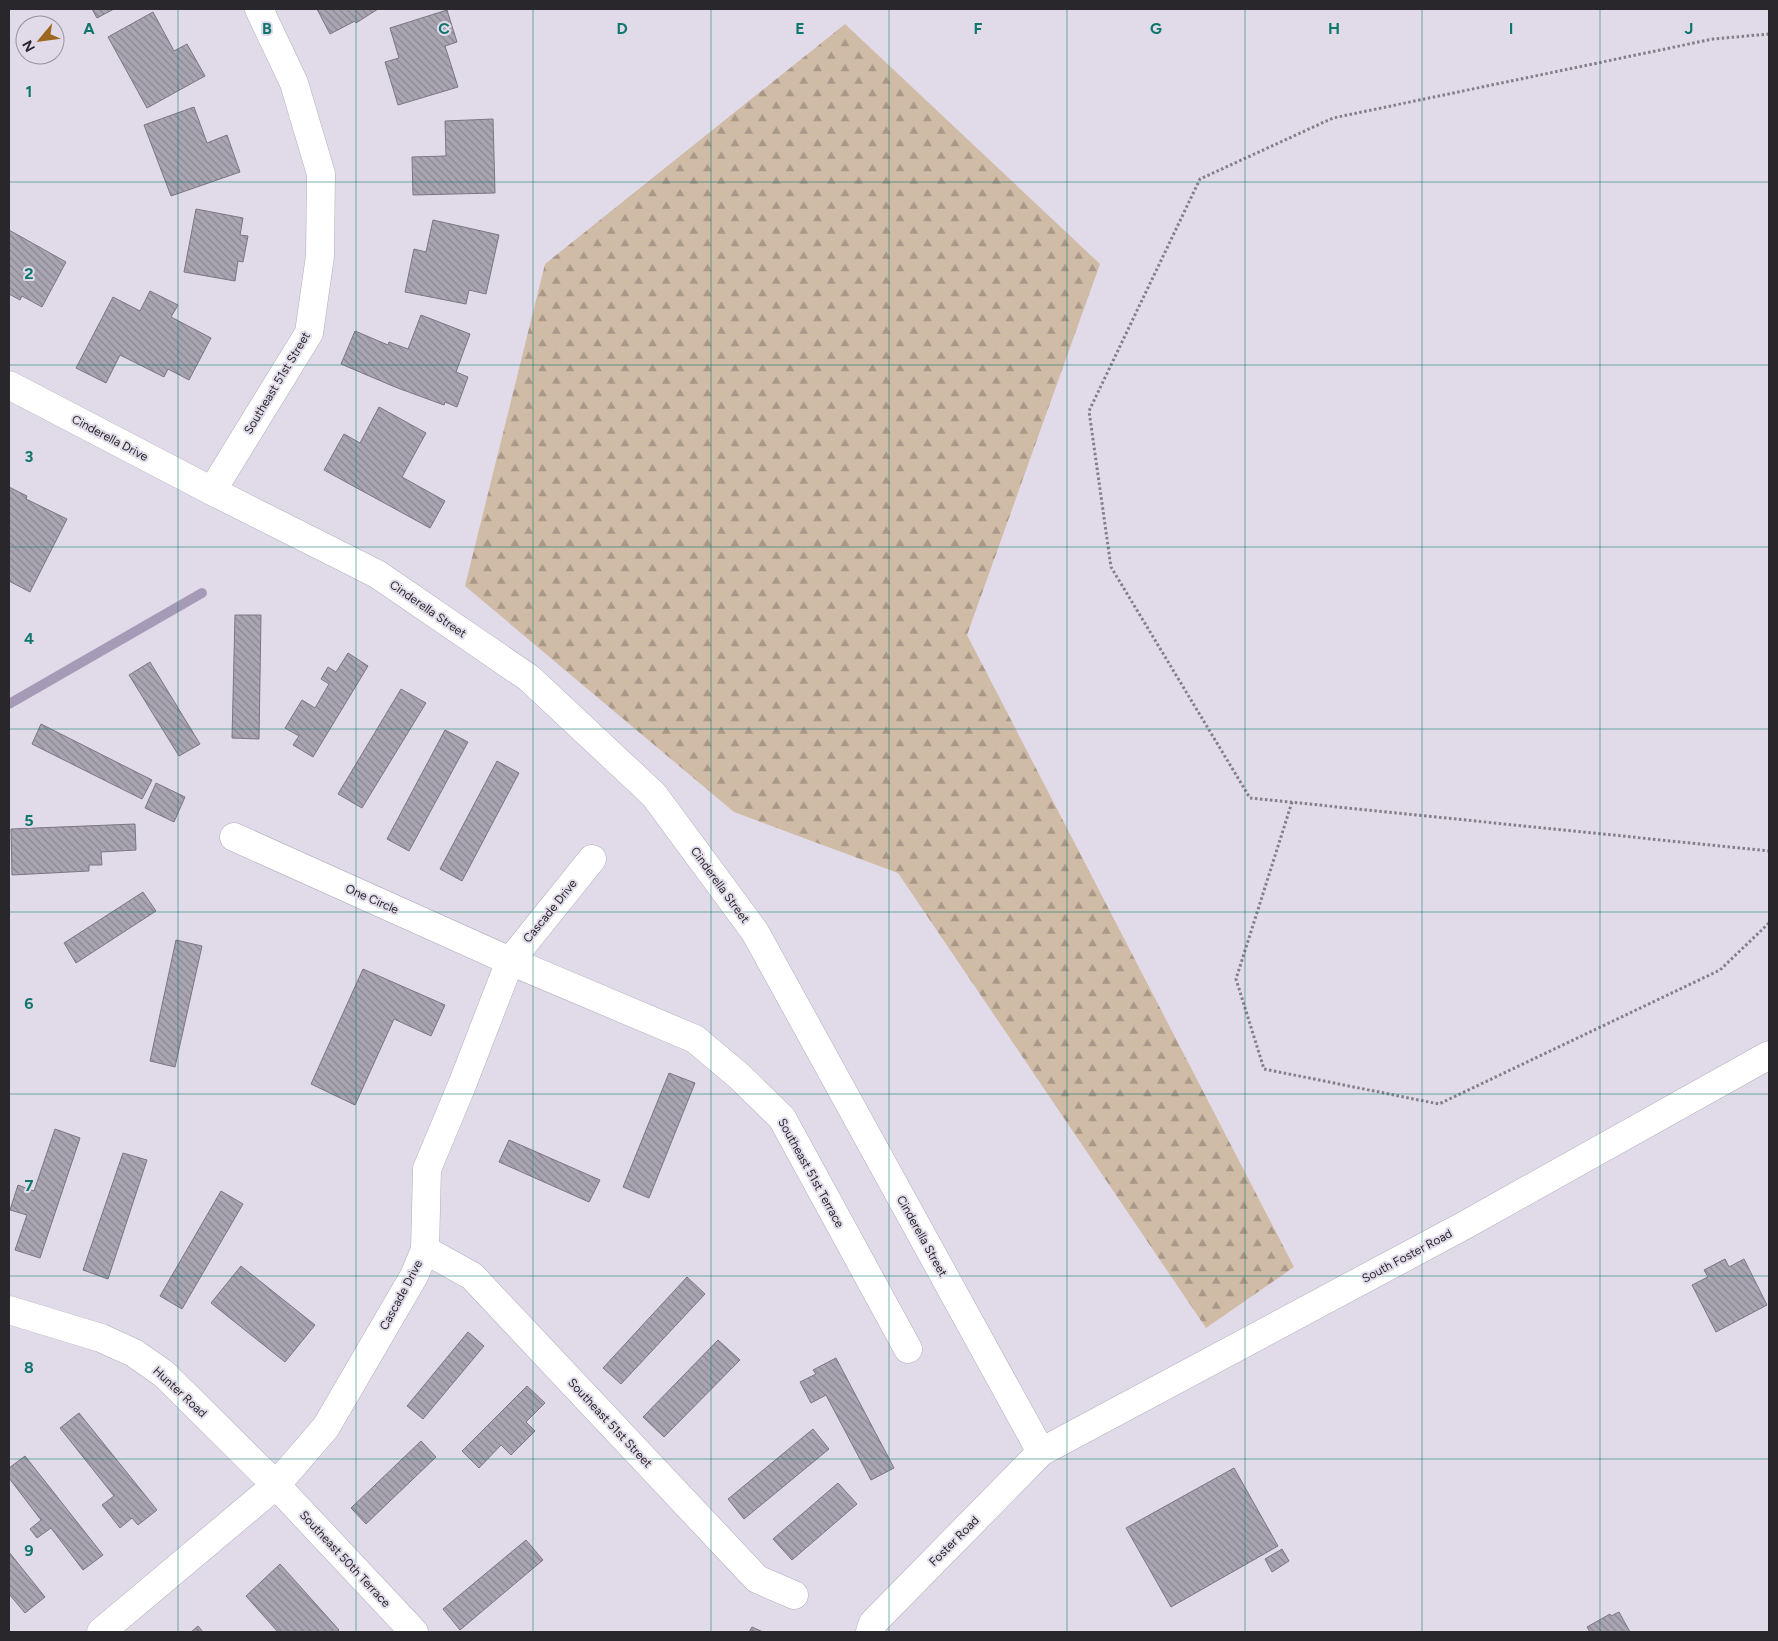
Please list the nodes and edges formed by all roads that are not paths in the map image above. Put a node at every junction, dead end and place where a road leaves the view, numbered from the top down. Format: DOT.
graph roads {
  1 [pos="259,9"];
  2 [pos="9,385"];
  3 [pos="212,491"];
  4 [pos="234,837"];
  5 [pos="592,859"];
  6 [pos="510,961"];
  7 [pos="1769,1055"];
  8 [pos="425,1250"];
  9 [pos="9,1310"];
  10 [pos="908,1350"];
  11 [pos="1042,1452"];
  12 [pos="276,1485"];
  13 [pos="794,1595"];
  14 [pos="101,1632"];
  15 [pos="414,1632"];
  16 [pos="870,1632"];
  1 -- 3 [label="street, Southeast 51st Street"];
  2 -- 3 [label="street, Cinderella Drive"];
  3 -- 11 [label="street, Cinderella Street"];
  4 -- 6 [label="street, One Circle"];
  5 -- 6 [label="street, Cascade Drive"];
  6 -- 8 [label="street, Cascade Drive"];
  6 -- 10 [label="street, Southeast 51st Terrace"];
  7 -- 11 [label="street, South Foster Road"];
  8 -- 12 [label="street, Cascade Drive"];
  8 -- 13 [label="street, Southeast 51st Street"];
  9 -- 12 [label="street, Hunter Road"];
  11 -- 16 [label="street, Foster Road"];
  12 -- 14 [label="street, Cascade Drive"];
  12 -- 15 [label="street, Southeast 50th Terrace"];
}
